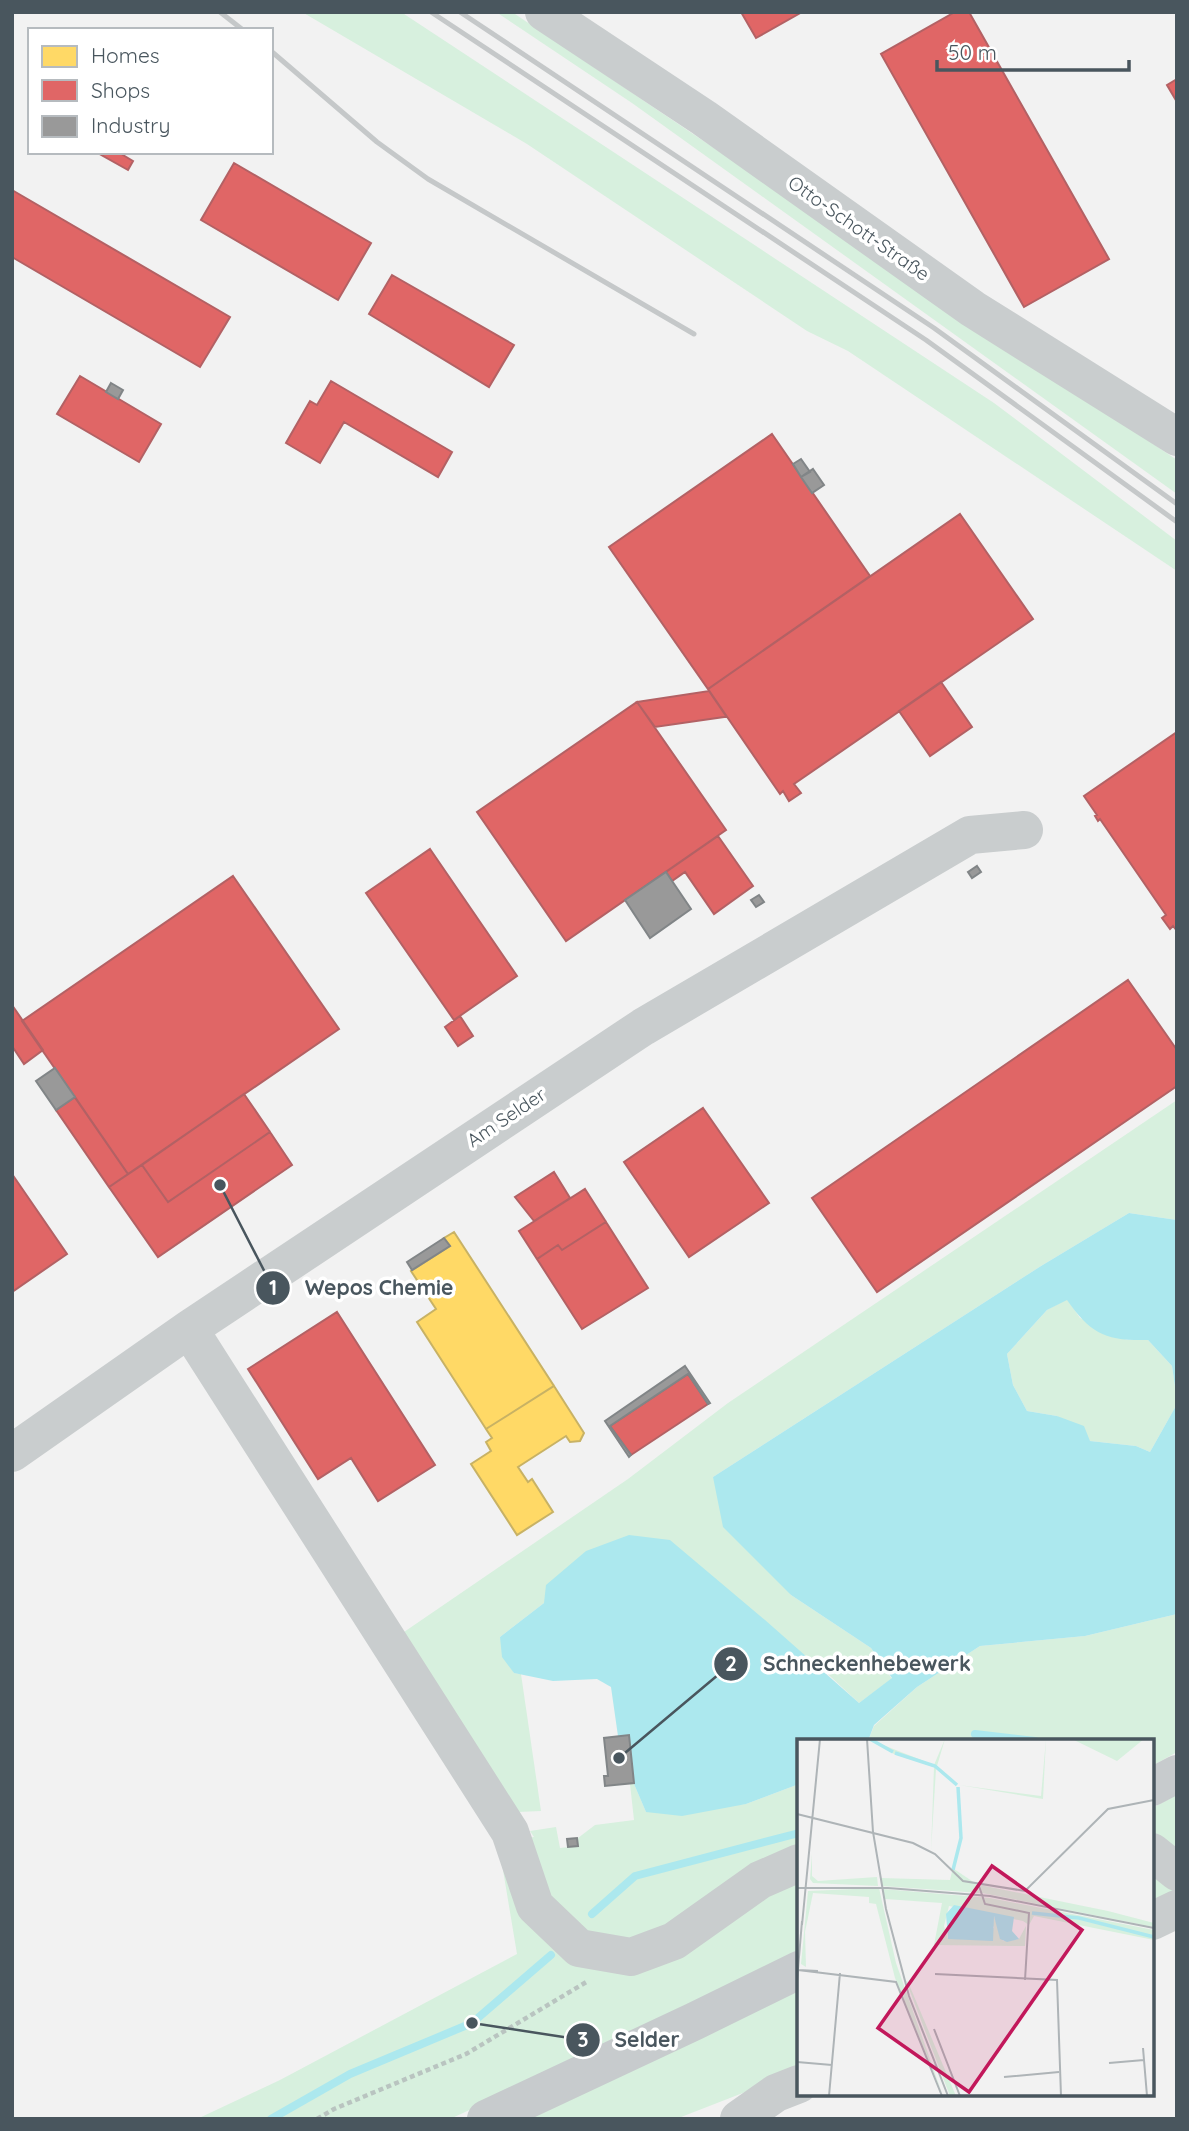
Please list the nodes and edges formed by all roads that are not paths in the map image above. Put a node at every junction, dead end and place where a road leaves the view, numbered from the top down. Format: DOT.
graph roads {
  1 [pos="544,12"];
  2 [pos="1177,437"];
  3 [pos="1024,830"];
  4 [pos="189,1329"];
  5 [pos="12,1453"];
  6 [pos="1177,1774"];
  7 [pos="1154,1786"];
  8 [pos="1154,1854"];
  9 [pos="797,1864"];
  10 [pos="1177,1872"];
  11 [pos="1177,1909"];
  12 [pos="1154,1920"];
  13 [pos="797,1971"];
  14 [pos="797,2085"];
  15 [pos="486,2119"];
  16 [pos="739,2119"];
  1 -- 2 [label="street, Otto-Schott-Straße"];
  3 -- 4 [label="street, Am Selder"];
  4 -- 5 [label="street, Am Selder"];
  4 -- 9 [label="street"];
  6 -- 7 [label="main road"];
  8 -- 10 [label="street"];
  11 -- 12 [label="street"];
  13 -- 15 [label="main road"];
  14 -- 16 [label="street"];
}
